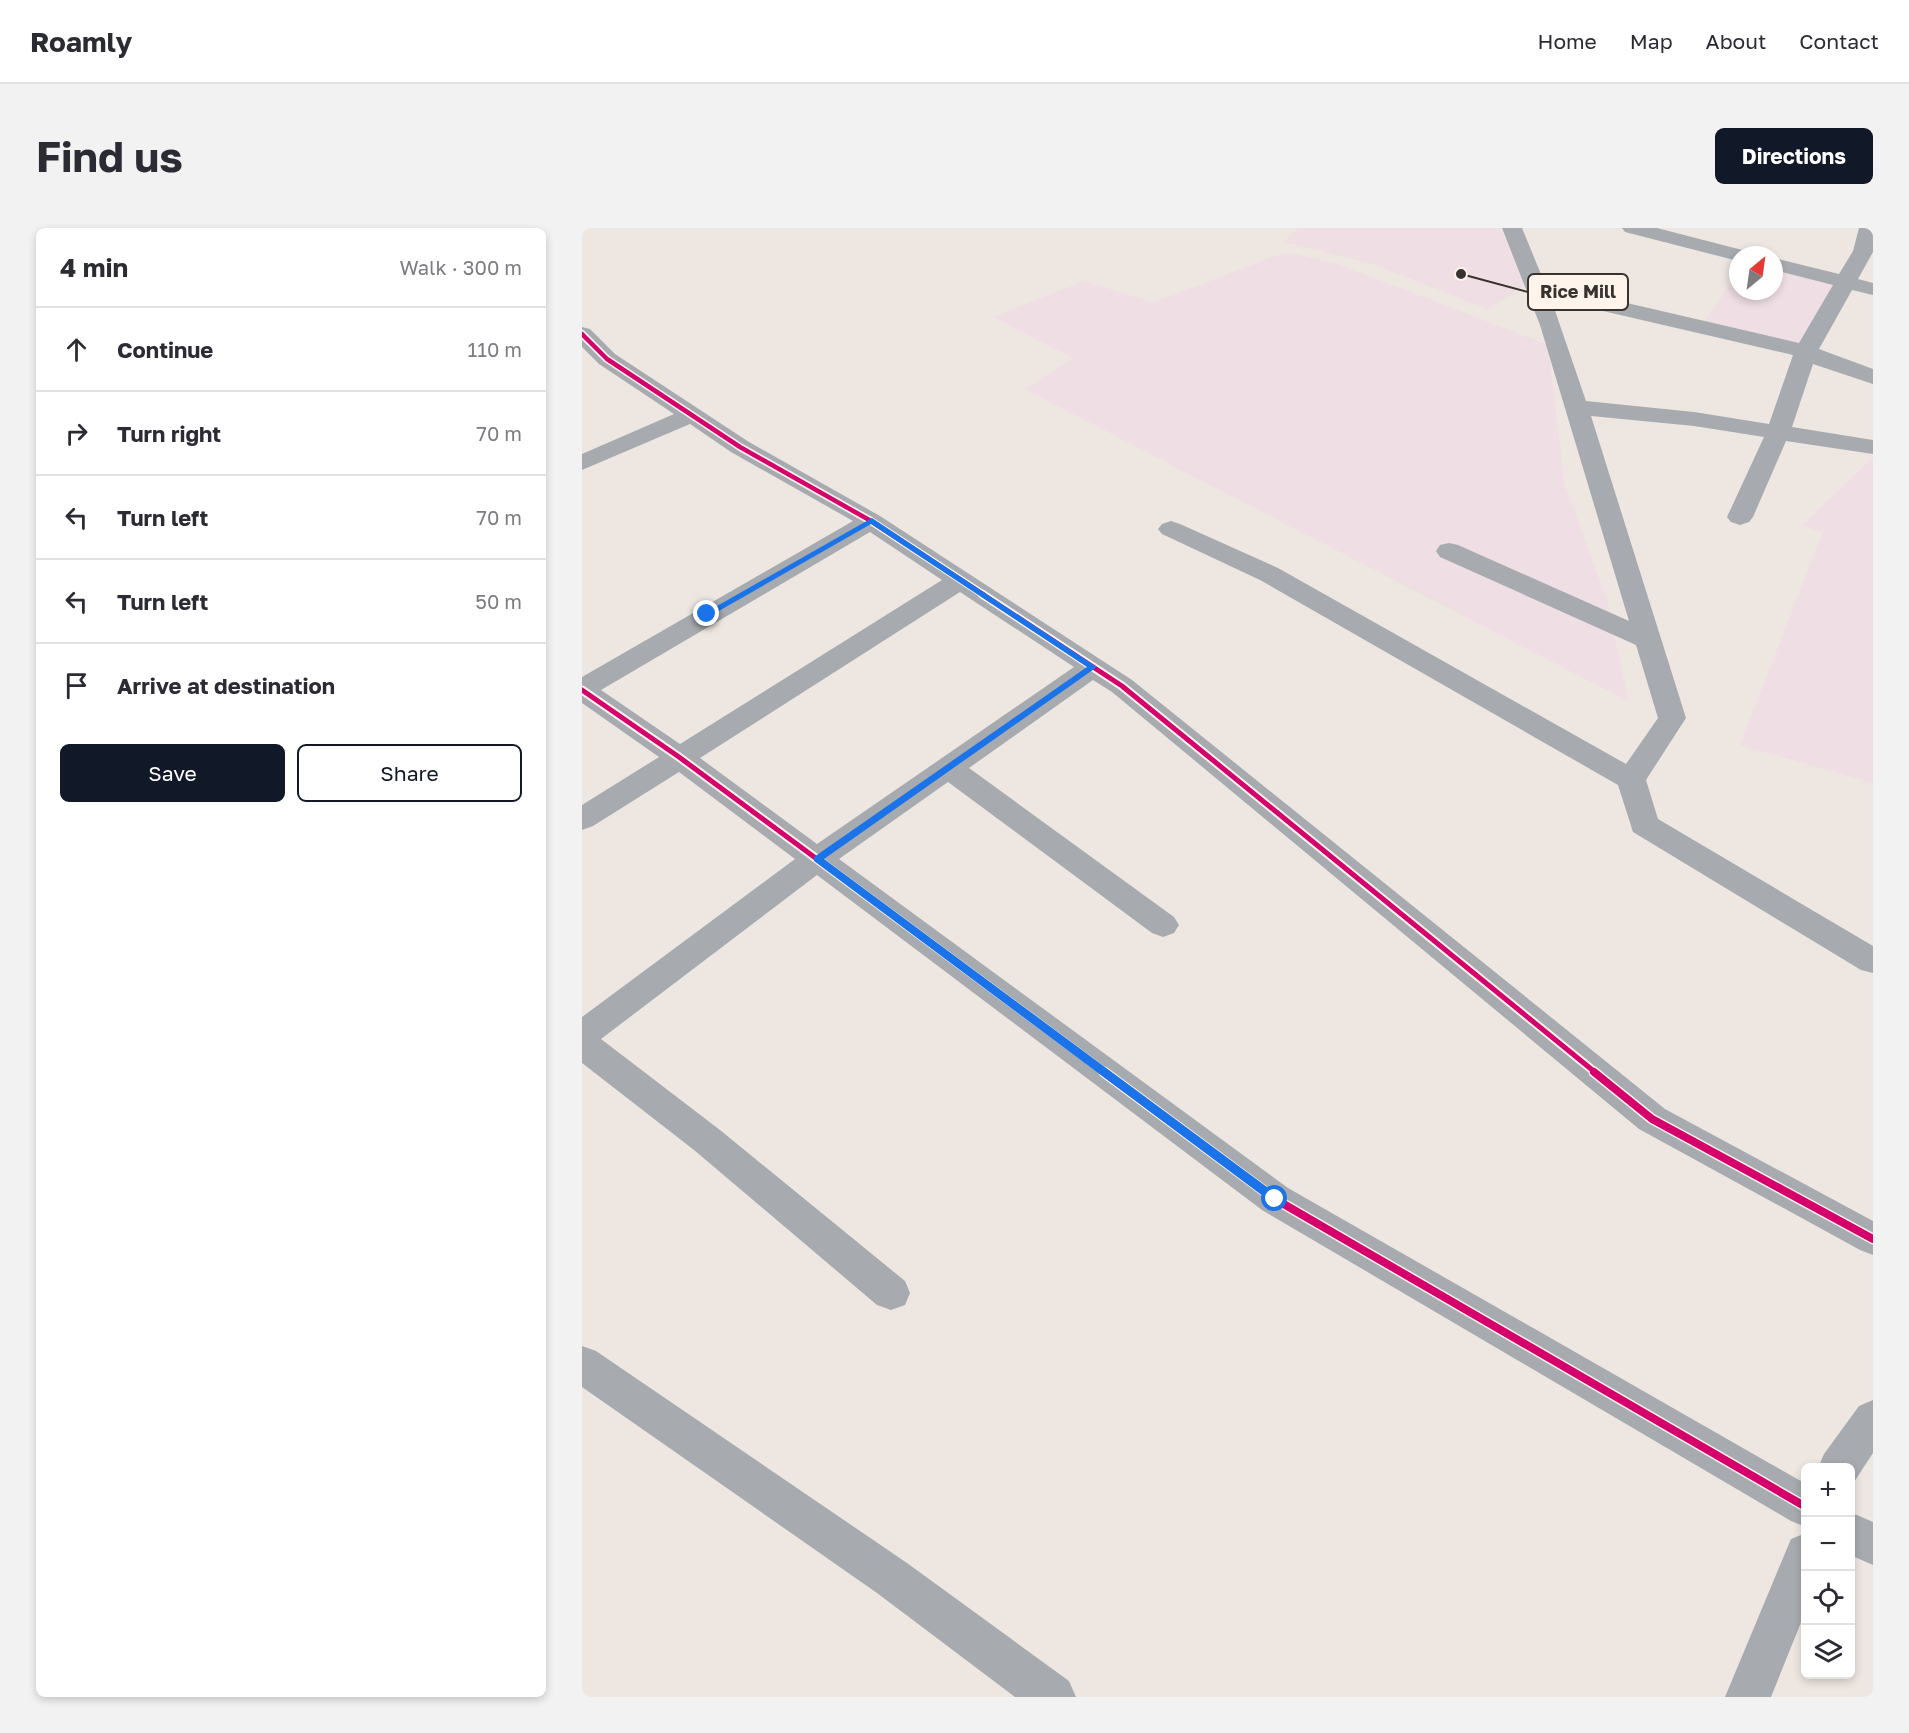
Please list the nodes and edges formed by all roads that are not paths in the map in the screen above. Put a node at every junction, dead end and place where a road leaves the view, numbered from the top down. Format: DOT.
graph roads {
  1 [pos="1512,228"];
  2 [pos="1632,228"];
  3 [pos="1869,228"];
  4 [pos="1729,252"];
  5 [pos="1783,266"];
  6 [pos="1844,282"];
  7 [pos="1537,289"];
  8 [pos="1873,289"];
  9 [pos="582,334"];
  10 [pos="1806,351"];
  11 [pos="1873,377"];
  12 [pos="1576,407"];
  13 [pos="691,415"];
  14 [pos="1778,432"];
  15 [pos="1873,447"];
  16 [pos="582,463"];
  17 [pos="1740,516"];
  18 [pos="872,521"];
  19 [pos="1171,528"];
  20 [pos="1449,551"];
  21 [pos="962,579"];
  22 [pos="1648,640"];
  23 [pos="1093,667"];
  24 [pos="582,690"];
  25 [pos="679,757"];
  26 [pos="949,768"];
  27 [pos="1631,780"];
  28 [pos="582,819"];
  29 [pos="817,859"];
  30 [pos="1163,925"];
  31 [pos="1873,961"];
  32 [pos="582,1035"];
  33 [pos="582,1044"];
  34 [pos="1873,1239"];
  35 [pos="891,1293"];
  36 [pos="582,1364"];
  37 [pos="1873,1419"];
  38 [pos="1842,1463"];
  39 [pos="1801,1504"];
  40 [pos="1855,1534"];
  41 [pos="1873,1544"];
  42 [pos="1801,1566"];
  43 [pos="1053,1697"];
  44 [pos="1748,1697"];
  1 -- 7 [label="street"];
  2 -- 4 [label="street"];
  3 -- 6 [label="street"];
  5 -- 6 [label="street"];
  6 -- 8 [label="street"];
  6 -- 10 [label="street"];
  7 -- 10 [label="street"];
  7 -- 12 [label="street"];
  9 -- 13 [label="street"];
  10 -- 11 [label="street"];
  10 -- 14 [label="street"];
  12 -- 14 [label="street"];
  12 -- 22 [label="street"];
  13 -- 16 [label="street"];
  13 -- 18 [label="street"];
  14 -- 15 [label="street"];
  14 -- 17 [label="street"];
  18 -- 21 [label="street"];
  18 -- 24 [label="street"];
  19 -- 27 [label="street"];
  20 -- 22 [label="street"];
  21 -- 23 [label="street"];
  21 -- 25 [label="street"];
  22 -- 27 [label="street"];
  23 -- 26 [label="street"];
  23 -- 34 [label="street"];
  24 -- 25 [label="street"];
  25 -- 28 [label="street"];
  25 -- 29 [label="street"];
  26 -- 29 [label="street"];
  26 -- 30 [label="street"];
  27 -- 31 [label="street"];
  29 -- 32 [label="street"];
  29 -- 39 [label="street"];
  33 -- 35 [label="street"];
  36 -- 43 [label="street"];
  37 -- 38 [label="street"];
  40 -- 41 [label="street"];
  42 -- 44 [label="street"];
}
